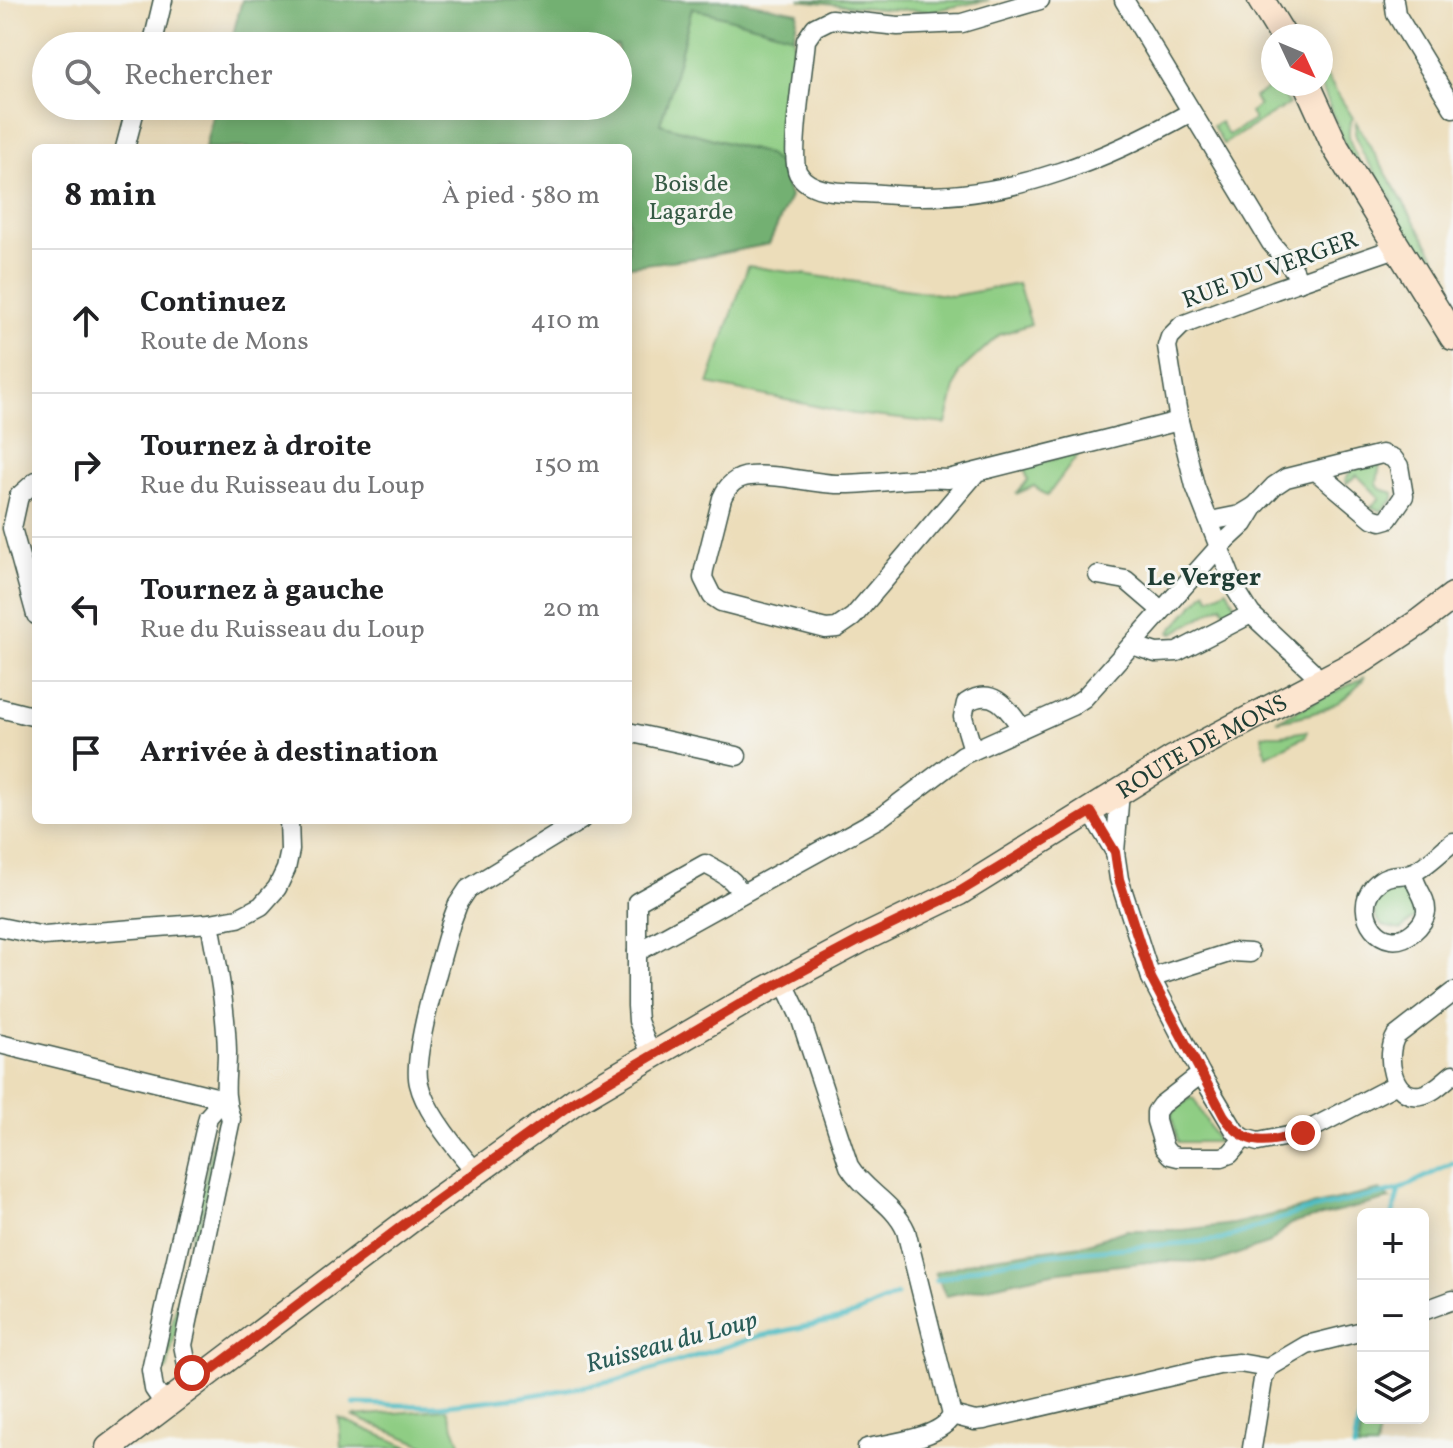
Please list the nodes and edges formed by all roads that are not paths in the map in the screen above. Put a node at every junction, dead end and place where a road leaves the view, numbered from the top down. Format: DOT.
graph roads {
  1 [pos="163,0"];
  2 [pos="1040,0"];
  3 [pos="1124,0"];
  4 [pos="1261,0"];
  5 [pos="1394,0"];
  6 [pos="1276,24"];
  7 [pos="155,32"];
  8 [pos="1312,96"];
  9 [pos="1453,108"];
  10 [pos="1191,112"];
  11 [pos="132,120"];
  12 [pos="126,144"];
  13 [pos="1271,243"];
  14 [pos="1396,248"];
  15 [pos="1299,282"];
  16 [pos="1275,290"];
  17 [pos="1453,337"];
  18 [pos="1179,421"];
  19 [pos="1316,471"];
  20 [pos="976,473"];
  21 [pos="32,485"];
  22 [pos="1255,506"];
  23 [pos="1210,521"];
  24 [pos="1218,548"];
  25 [pos="1098,575"];
  26 [pos="1453,596"];
  27 [pos="32,600"];
  28 [pos="1161,610"];
  29 [pos="1251,614"];
  30 [pos="1132,645"];
  31 [pos="1319,684"];
  32 [pos="0,708"];
  33 [pos="32,716"];
  34 [pos="1021,727"];
  35 [pos="632,733"];
  36 [pos="973,750"];
  37 [pos="737,756"];
  38 [pos="1120,792"];
  39 [pos="1091,812"];
  40 [pos="289,824"];
  41 [pos="574,824"];
  42 [pos="1453,842"];
  43 [pos="1115,852"];
  44 [pos="1413,872"];
  45 [pos="741,894"];
  46 [pos="210,923"];
  47 [pos="0,927"];
  48 [pos="637,952"];
  49 [pos="1250,953"];
  50 [pos="1151,978"];
  51 [pos="783,981"];
  52 [pos="1453,992"];
  53 [pos="0,1044"];
  54 [pos="651,1055"];
  55 [pos="1201,1074"];
  56 [pos="1453,1074"];
  57 [pos="1397,1084"];
  58 [pos="224,1099"];
  59 [pos="1244,1138"];
  60 [pos="475,1171"];
  61 [pos="1453,1300"];
  62 [pos="1429,1309"];
  63 [pos="1357,1332"];
  64 [pos="1268,1368"];
  65 [pos="198,1380"];
  66 [pos="165,1405"];
  67 [pos="952,1415"];
  68 [pos="109,1448"];
  69 [pos="867,1448"];
  70 [pos="1252,1448"];
  1 -- 7 [label="street"];
  2 -- 10 [label="street"];
  3 -- 10 [label="street"];
  4 -- 6 [label="main road"];
  5 -- 9 [label="street"];
  8 -- 14 [label="main road"];
  10 -- 13 [label="street"];
  11 -- 12 [label="street"];
  13 -- 15 [label="street"];
  13 -- 16 [label="street"];
  14 -- 15 [label="street, RUE DU VERGER"];
  14 -- 17 [label="main road"];
  15 -- 16 [label="street, RUE DU VERGER"];
  16 -- 18 [label="street, RUE DU VERGER"];
  18 -- 20 [label="street"];
  18 -- 23 [label="street, RUE DU VERGER"];
  19 -- 19 [label="street"];
  19 -- 22 [label="street"];
  20 -- 20 [label="street"];
  21 -- 27 [label="street"];
  22 -- 23 [label="street"];
  22 -- 24 [label="street"];
  23 -- 24 [label="street, RUE DU VERGER"];
  24 -- 28 [label="street"];
  24 -- 29 [label="street, RUE DU VERGER"];
  25 -- 28 [label="street"];
  26 -- 31 [label="main road, ROUTE DE MONS"];
  28 -- 30 [label="street"];
  29 -- 30 [label="street"];
  29 -- 31 [label="street, RUE DU VERGER"];
  30 -- 34 [label="street"];
  31 -- 38 [label="main road, ROUTE DE MONS"];
  32 -- 33 [label="street"];
  34 -- 36 [label="street"];
  34 -- 36 [label="street"];
  35 -- 37 [label="street"];
  36 -- 45 [label="street"];
  38 -- 39 [label="main road, ROUTE DE MONS"];
  38 -- 43 [label="street"];
  39 -- 43 [label="street"];
  39 -- 51 [label="main road, ROUTE DE MONS"];
  40 -- 46 [label="street"];
  41 -- 60 [label="street"];
  42 -- 44 [label="street"];
  43 -- 50 [label="street"];
  45 -- 48 [label="street"];
  45 -- 48 [label="street"];
  46 -- 47 [label="street"];
  46 -- 58 [label="street"];
  48 -- 54 [label="street"];
  49 -- 50 [label="street"];
  50 -- 55 [label="street"];
  51 -- 54 [label="main road, ROUTE DE MONS"];
  51 -- 67 [label="street"];
  52 -- 57 [label="street"];
  53 -- 58 [label="street"];
  54 -- 60 [label="main road, ROUTE DE MONS"];
  55 -- 59 [label="street"];
  55 -- 59 [label="street"];
  56 -- 57 [label="street"];
  57 -- 59 [label="street"];
  58 -- 65 [label="street"];
  58 -- 66 [label="street"];
  60 -- 65 [label="main road, ROUTE DE MONS"];
  61 -- 62 [label="street"];
  63 -- 64 [label="street"];
  64 -- 67 [label="street"];
  64 -- 70 [label="street"];
  65 -- 66 [label="main road, ROUTE DE MONS"];
  66 -- 68 [label="main road, ROUTE DE MONS"];
  67 -- 69 [label="street"];
}
